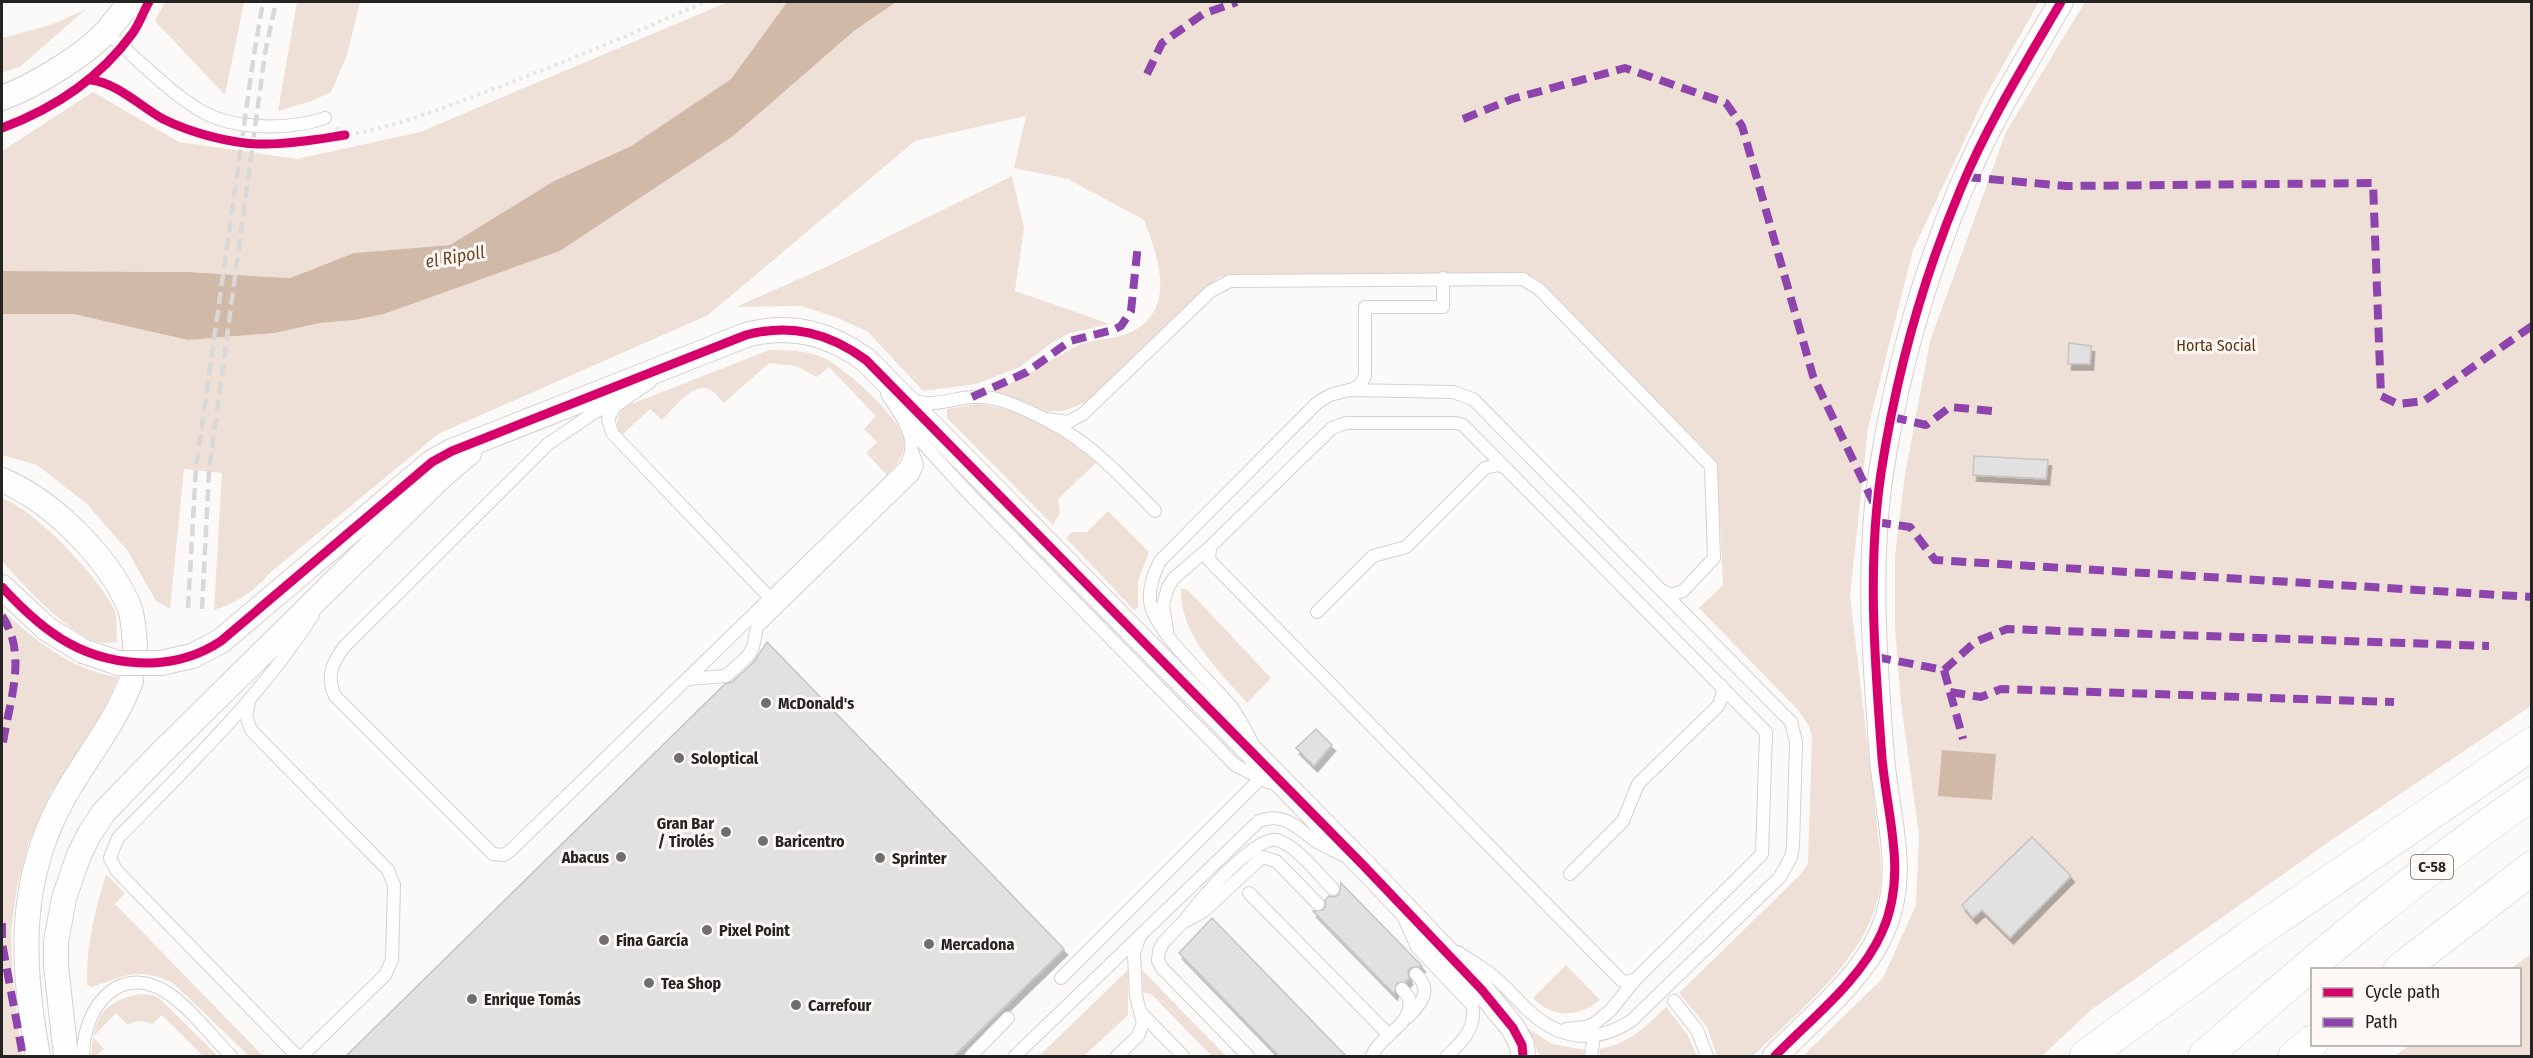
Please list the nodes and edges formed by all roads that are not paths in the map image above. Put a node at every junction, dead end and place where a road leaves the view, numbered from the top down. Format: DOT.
graph roads {
  1 [pos="130,2"];
  2 [pos="2061,2"];
  3 [pos="106,32"];
  4 [pos="2,98"];
  5 [pos="325,118"];
  6 [pos="1443,278"];
  7 [pos="686,358"];
  8 [pos="866,360"];
  9 [pos="1349,390"];
  10 [pos="900,393"];
  11 [pos="626,399"];
  12 [pos="1047,419"];
  13 [pos="520,424"];
  14 [pos="907,426"];
  15 [pos="912,451"];
  16 [pos="1506,468"];
  17 [pos="2,480"];
  18 [pos="1155,512"];
  19 [pos="1210,547"];
  20 [pos="342,576"];
  21 [pos="2,587"];
  22 [pos="1663,590"];
  23 [pos="771,599"];
  24 [pos="1317,612"];
  25 [pos="1171,639"];
  26 [pos="135,647"];
  27 [pos="688,679"];
  28 [pos="131,681"];
  29 [pos="1721,685"];
  30 [pos="250,701"];
  31 [pos="2532,744"];
  32 [pos="1265,774"];
  33 [pos="2532,794"];
  34 [pos="1362,864"];
  35 [pos="2532,868"];
  36 [pos="1570,874"];
  37 [pos="1333,889"];
  38 [pos="1249,893"];
  39 [pos="1394,898"];
  40 [pos="1318,904"];
  41 [pos="1182,923"];
  42 [pos="1427,931"];
  43 [pos="1143,933"];
  44 [pos="2401,968"];
  45 [pos="1416,974"];
  46 [pos="1061,978"];
  47 [pos="1635,980"];
  48 [pos="1401,989"];
  49 [pos="1674,1001"];
  50 [pos="1530,1012"];
  51 [pos="1141,1013"];
  52 [pos="1008,1018"];
  53 [pos="1403,1022"];
  54 [pos="1389,1035"];
  55 [pos="1594,1036"];
  56 [pos="2311,1044"];
  57 [pos="38,1056"];
  58 [pos="66,1056"];
  59 [pos="83,1056"];
  60 [pos="231,1056"];
  61 [pos="297,1056"];
  62 [pos="302,1056"];
  63 [pos="971,1056"];
  64 [pos="1016,1056"];
  65 [pos="1117,1056"];
  66 [pos="1183,1056"];
  67 [pos="1248,1056"];
  68 [pos="1372,1056"];
  69 [pos="1447,1056"];
  70 [pos="1523,1056"];
  71 [pos="1591,1056"];
  72 [pos="1707,1056"];
  73 [pos="1775,1056"];
  74 [pos="2086,1056"];
  75 [pos="2205,1056"];
  76 [pos="2295,1056"];
  1 -- 3 [label="street"];
  2 -- 73 [label="street"];
  3 -- 4 [label="street"];
  3 -- 5 [label="lane"];
  6 -- 9 [label="lane"];
  6 -- 12 [label="lane"];
  6 -- 22 [label="lane"];
  7 -- 8 [label="street"];
  7 -- 11 [label="lane"];
  7 -- 13 [label="street"];
  8 -- 10 [label="street"];
  8 -- 14 [label="lane"];
  9 -- 22 [label="lane"];
  9 -- 25 [label="lane"];
  10 -- 12 [label="lane"];
  10 -- 32 [label="street"];
  11 -- 23 [label="lane"];
  11 -- 27 [label="lane"];
  12 -- 18 [label="lane"];
  13 -- 20 [label="street"];
  13 -- 21 [label="street, bridge"];
  14 -- 15 [label="lane"];
  14 -- 32 [label="lane"];
  15 -- 23 [label="lane"];
  15 -- 27 [label="lane"];
  16 -- 19 [label="lane"];
  16 -- 24 [label="lane"];
  16 -- 29 [label="lane"];
  17 -- 26 [label="street"];
  19 -- 25 [label="lane"];
  19 -- 47 [label="lane"];
  20 -- 30 [label="lane"];
  20 -- 58 [label="street"];
  22 -- 55 [label="lane"];
  23 -- 27 [label="lane"];
  25 -- 32 [label="lane"];
  28 -- 57 [label="street"];
  29 -- 36 [label="lane"];
  29 -- 47 [label="lane"];
  30 -- 61 [label="lane"];
  30 -- 62 [label="lane"];
  31 -- 74 [label="main road"];
  32 -- 34 [label="street"];
  32 -- 46 [label="lane"];
  33 -- 75 [label="main road, C-58"];
  34 -- 39 [label="street"];
  34 -- 43 [label="lane"];
  35 -- 44 [label="main road"];
  37 -- 41 [label="lane"];
  38 -- 54 [label="lane"];
  39 -- 42 [label="street"];
  39 -- 69 [label="lane"];
  40 -- 41 [label="lane"];
  41 -- 67 [label="lane"];
  42 -- 50 [label="lane"];
  42 -- 70 [label="street"];
  43 -- 51 [label="lane"];
  43 -- 64 [label="lane"];
  45 -- 53 [label="lane"];
  47 -- 50 [label="lane"];
  48 -- 53 [label="lane"];
  49 -- 72 [label="lane"];
  50 -- 55 [label="lane"];
  51 -- 65 [label="lane"];
  51 -- 66 [label="lane"];
  52 -- 63 [label="lane"];
  53 -- 54 [label="lane"];
  54 -- 68 [label="lane"];
  55 -- 71 [label="lane"];
  56 -- 76 [label="main road"];
  59 -- 60 [label="lane"];
}
